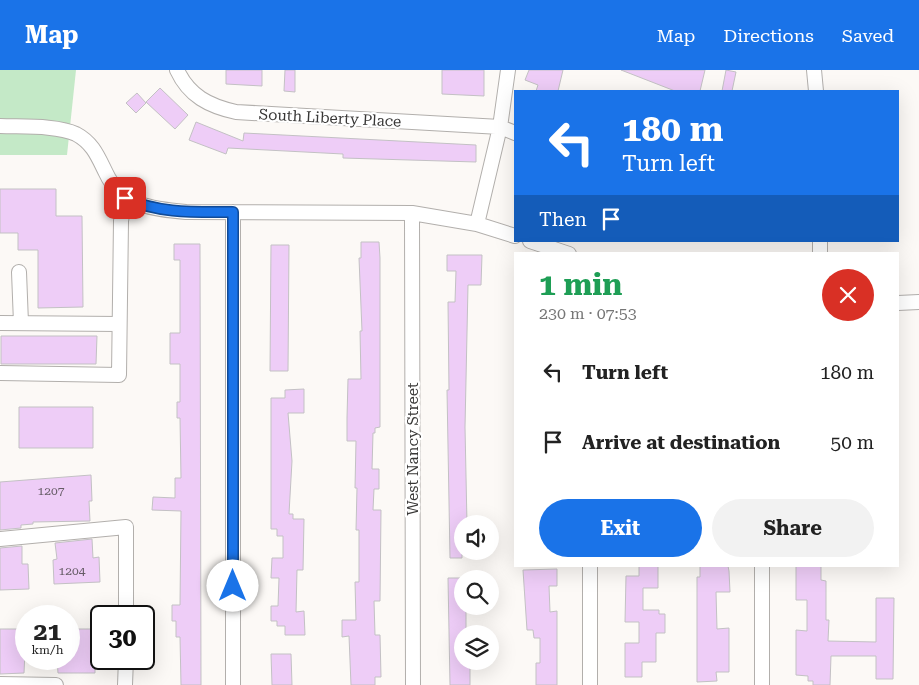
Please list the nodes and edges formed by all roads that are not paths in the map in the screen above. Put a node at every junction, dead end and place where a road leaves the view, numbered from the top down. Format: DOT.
graph roads {
  1 [pos="177,70"];
  2 [pos="508,70"];
  3 [pos="814,70"];
  4 [pos="816,90"];
  5 [pos="0,126"];
  6 [pos="500,127"];
  7 [pos="514,132"];
  8 [pos="125,198"];
  9 [pos="233,212"];
  10 [pos="412,212"];
  11 [pos="477,224"];
  12 [pos="514,236"];
  13 [pos="533,242"];
  14 [pos="563,252"];
  15 [pos="19,272"];
  16 [pos="899,302"];
  17 [pos="919,302"];
  18 [pos="0,323"];
  19 [pos="20,323"];
  20 [pos="120,324"];
  21 [pos="0,373"];
  22 [pos="0,539"];
  23 [pos="590,567"];
  24 [pos="762,567"];
  25 [pos="126,605"];
  26 [pos="126,670"];
  27 [pos="0,684"];
  28 [pos="56,685"];
  29 [pos="126,685"];
  30 [pos="233,685"];
  31 [pos="413,685"];
  32 [pos="590,685"];
  33 [pos="762,685"];
  1 -- 6 [label="street, South Liberty Place"];
  2 -- 6 [label="street"];
  3 -- 4 [label="street"];
  5 -- 8 [label="street"];
  6 -- 7 [label="street, South Liberty Place"];
  6 -- 11 [label="street"];
  8 -- 9 [label="street"];
  8 -- 20 [label="street"];
  9 -- 10 [label="street"];
  9 -- 30 [label="street"];
  10 -- 11 [label="street"];
  10 -- 31 [label="street, West Nancy Street"];
  11 -- 12 [label="street"];
  13 -- 14 [label="street"];
  15 -- 19 [label="street"];
  16 -- 17 [label="street"];
  18 -- 19 [label="street"];
  19 -- 20 [label="street"];
  20 -- 21 [label="street"];
  22 -- 25 [label="street"];
  23 -- 32 [label="street"];
  24 -- 33 [label="street"];
  26 -- 29 [label="street"];
  27 -- 28 [label="street"];
}
